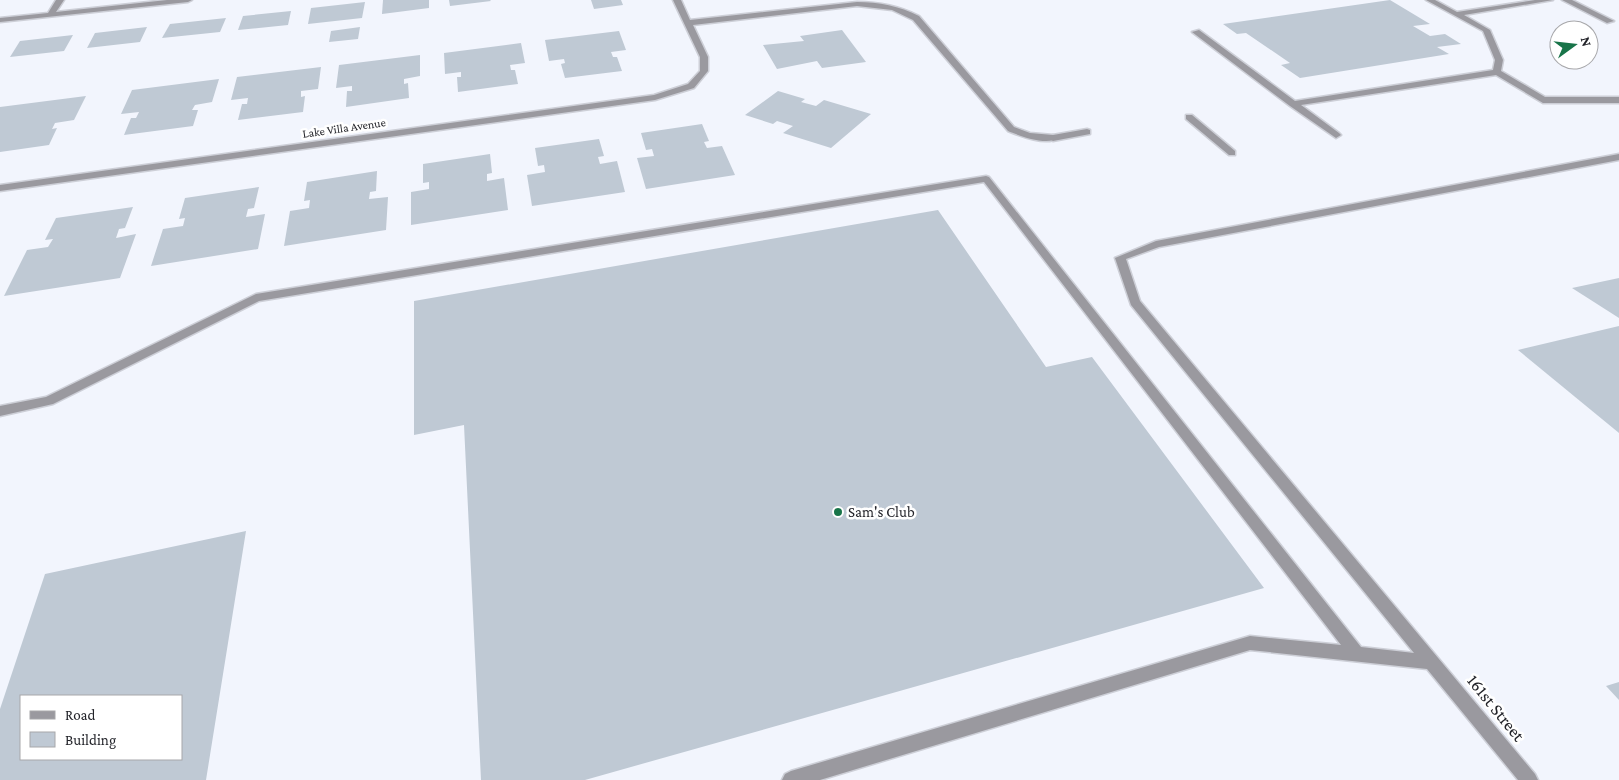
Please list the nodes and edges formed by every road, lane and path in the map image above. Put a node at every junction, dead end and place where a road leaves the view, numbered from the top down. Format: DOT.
graph roads {
  1 [pos="60,0"];
  2 [pos="188,0"];
  3 [pos="677,0"];
  4 [pos="1430,0"];
  5 [pos="1502,0"];
  6 [pos="1549,0"];
  7 [pos="1566,0"];
  8 [pos="1508,5"];
  9 [pos="1457,14"];
  10 [pos="50,15"];
  11 [pos="0,20"];
  12 [pos="1610,21"];
  13 [pos="688,23"];
  14 [pos="1196,32"];
  15 [pos="1497,72"];
  16 [pos="1619,100"];
  17 [pos="1293,104"];
  18 [pos="1189,117"];
  19 [pos="1087,132"];
  20 [pos="1336,135"];
  21 [pos="1232,154"];
  22 [pos="1619,157"];
  23 [pos="0,188"];
  24 [pos="0,411"];
  25 [pos="1357,654"];
  26 [pos="1432,662"];
  27 [pos="790,780"];
  28 [pos="1529,780"];
  1 -- 10 [label="street"];
  2 -- 10 [label="street"];
  3 -- 13 [label="street"];
  4 -- 9 [label="street"];
  5 -- 8 [label="street"];
  6 -- 8 [label="street"];
  7 -- 12 [label="street"];
  8 -- 9 [label="street"];
  9 -- 15 [label="street"];
  10 -- 11 [label="street"];
  13 -- 19 [label="street"];
  13 -- 23 [label="street, Lake Villa Avenue"];
  14 -- 17 [label="street"];
  15 -- 16 [label="street"];
  15 -- 17 [label="street"];
  17 -- 20 [label="street"];
  18 -- 21 [label="street"];
  22 -- 26 [label="street, 161st Street"];
  24 -- 25 [label="street"];
  25 -- 26 [label="street"];
  25 -- 27 [label="street"];
  26 -- 28 [label="street, 161st Street"];
}
